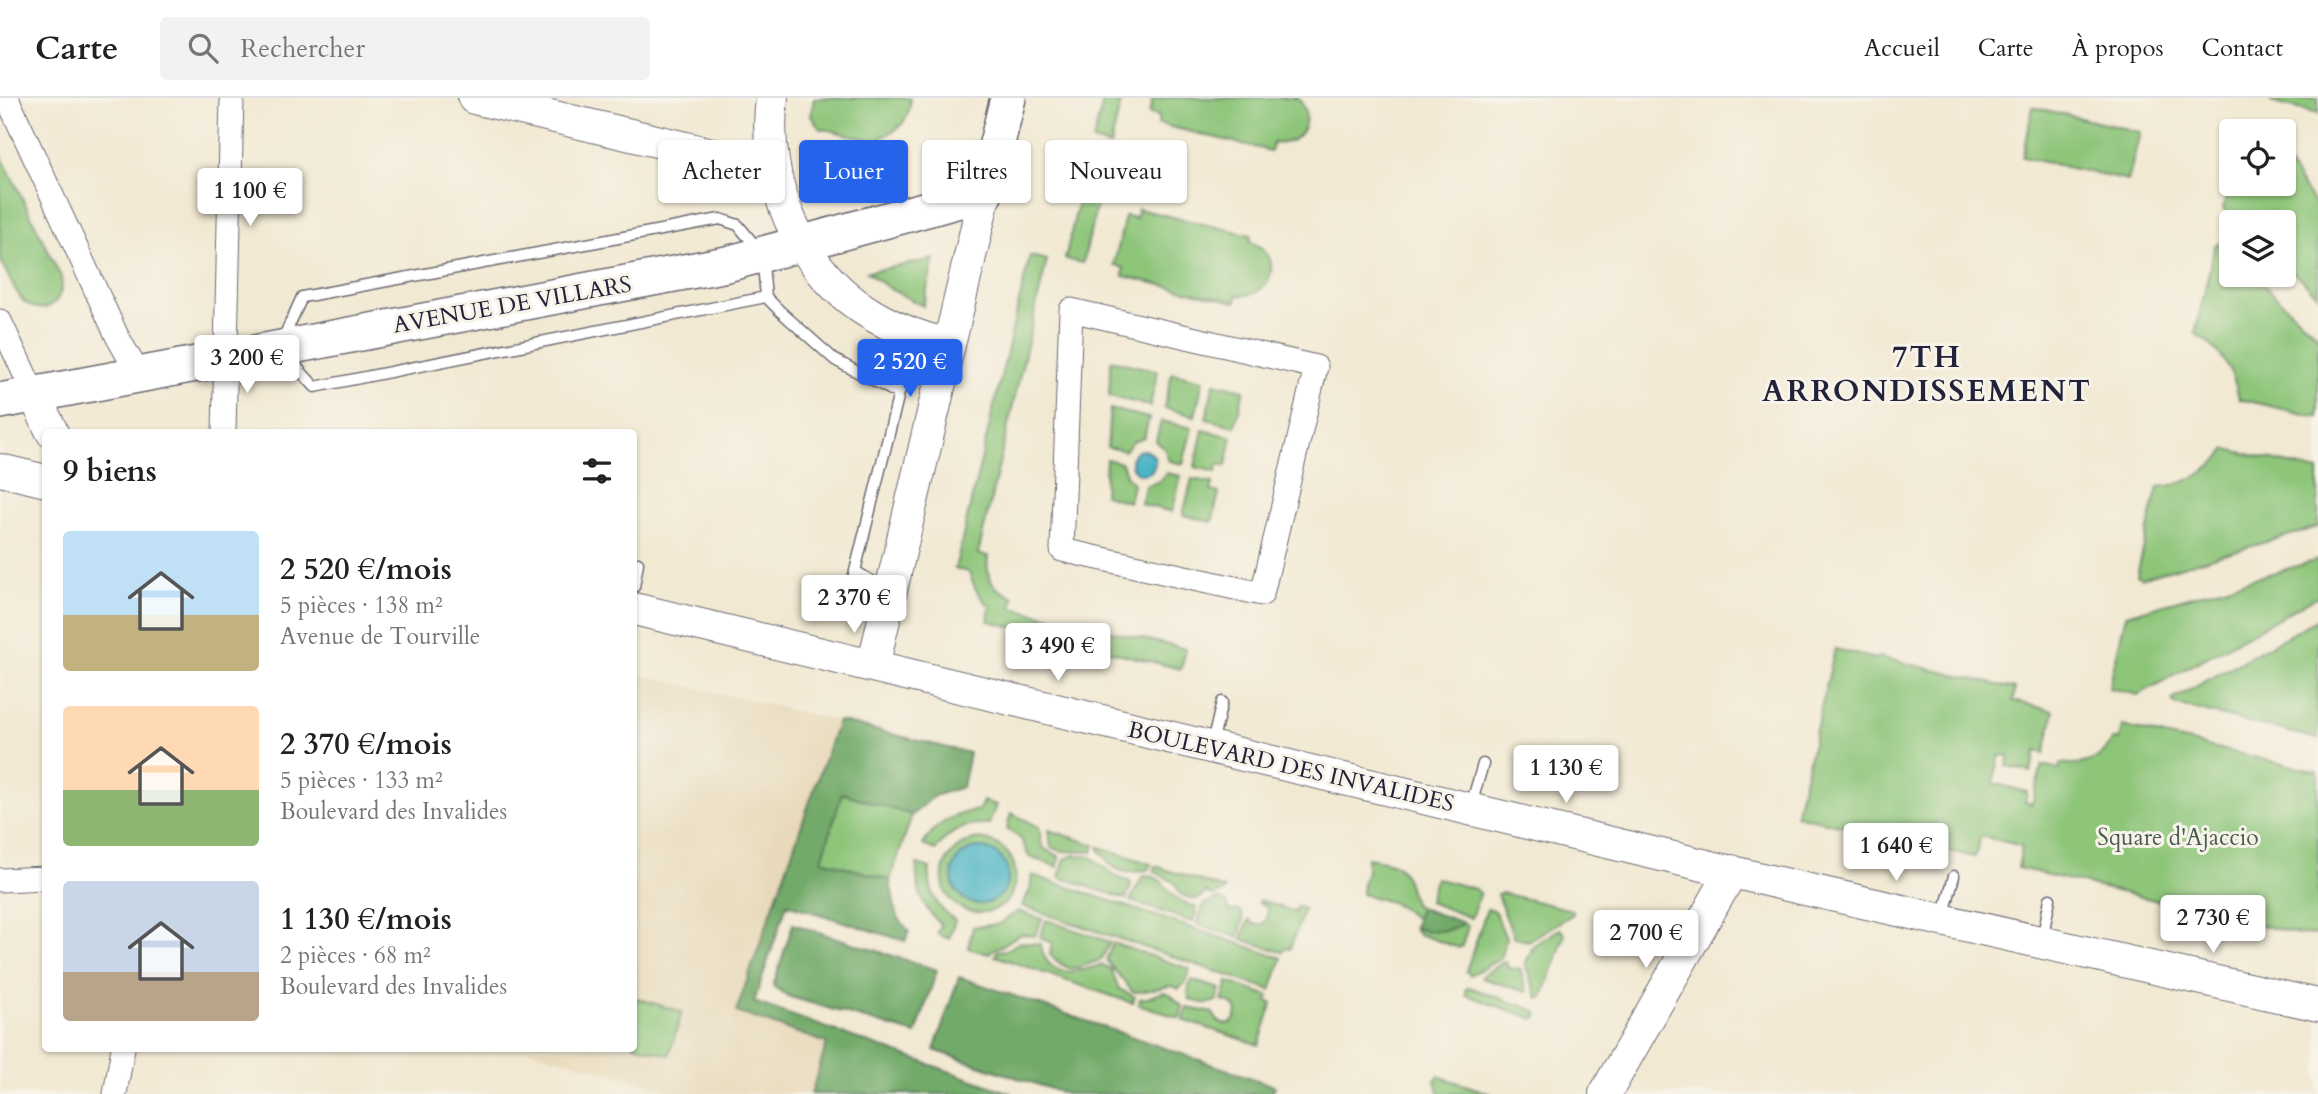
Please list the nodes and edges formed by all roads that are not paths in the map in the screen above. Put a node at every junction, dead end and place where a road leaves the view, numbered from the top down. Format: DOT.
graph roads {
  1 [pos="7,98"];
  2 [pos="232,98"];
  3 [pos="474,98"];
  4 [pos="772,98"];
  5 [pos="1008,98"];
  6 [pos="771,140"];
  7 [pos="998,140"];
  8 [pos="658,141"];
  9 [pos="783,203"];
  10 [pos="948,203"];
  11 [pos="982,203"];
  12 [pos="802,243"];
  13 [pos="762,254"];
  14 [pos="766,297"];
  15 [pos="0,321"];
  16 [pos="937,342"];
  17 [pos="279,347"];
  18 [pos="225,358"];
  19 [pos="1316,367"];
  20 [pos="139,375"];
  21 [pos="897,393"];
  22 [pos="34,394"];
  23 [pos="0,401"];
  24 [pos="51,429"];
  25 [pos="224,429"];
  26 [pos="0,470"];
  27 [pos="42,480"];
  28 [pos="638,563"];
  29 [pos="637,569"];
  30 [pos="855,571"];
  31 [pos="891,593"];
  32 [pos="637,610"];
  33 [pos="845,610"];
  34 [pos="873,666"];
  35 [pos="1223,702"];
  36 [pos="1211,747"];
  37 [pos="1483,764"];
  38 [pos="1470,808"];
  39 [pos="1732,871"];
  40 [pos="1954,876"];
  41 [pos="42,878"];
  42 [pos="0,880"];
  43 [pos="2050,899"];
  44 [pos="1943,920"];
  45 [pos="2041,943"];
  46 [pos="2318,1005"];
  47 [pos="122,1052"];
  48 [pos="115,1094"];
  49 [pos="1605,1094"];
  1 -- 20 [label="street"];
  2 -- 18 [label="street"];
  3 -- 8 [label="main road"];
  4 -- 6 [label="main road"];
  5 -- 7 [label="main road"];
  9 -- 12 [label="main road"];
  10 -- 12 [label="main road, AVENUE DE VILLARS"];
  11 -- 16 [label="main road"];
  12 -- 13 [label="main road, AVENUE DE VILLARS"];
  12 -- 16 [label="main road"];
  13 -- 14 [label="lane"];
  13 -- 17 [label="main road, AVENUE DE VILLARS"];
  13 -- 17 [label="lane"];
  14 -- 17 [label="lane"];
  14 -- 21 [label="lane"];
  15 -- 22 [label="street"];
  16 -- 21 [label="lane"];
  16 -- 31 [label="main road"];
  17 -- 18 [label="main road, AVENUE DE VILLARS"];
  18 -- 20 [label="main road, AVENUE DE VILLARS"];
  18 -- 25 [label="street"];
  19 -- 19 [label="street"];
  20 -- 22 [label="main road, AVENUE DE VILLARS"];
  21 -- 30 [label="lane"];
  22 -- 23 [label="main road"];
  22 -- 24 [label="main road"];
  26 -- 27 [label="main road"];
  28 -- 29 [label="lane"];
  30 -- 31 [label="lane"];
  30 -- 33 [label="lane"];
  31 -- 34 [label="main road"];
  32 -- 34 [label="main road, BOULEVARD DES INVALIDES"];
  34 -- 36 [label="main road, BOULEVARD DES INVALIDES"];
  35 -- 36 [label="lane"];
  36 -- 38 [label="main road, BOULEVARD DES INVALIDES"];
  37 -- 38 [label="lane"];
  38 -- 39 [label="main road, BOULEVARD DES INVALIDES"];
  39 -- 44 [label="main road, BOULEVARD DES INVALIDES"];
  39 -- 49 [label="main road"];
  40 -- 44 [label="lane"];
  41 -- 42 [label="street"];
  43 -- 45 [label="lane"];
  44 -- 45 [label="main road, BOULEVARD DES INVALIDES"];
  45 -- 46 [label="main road, BOULEVARD DES INVALIDES"];
  47 -- 48 [label="street"];
}
